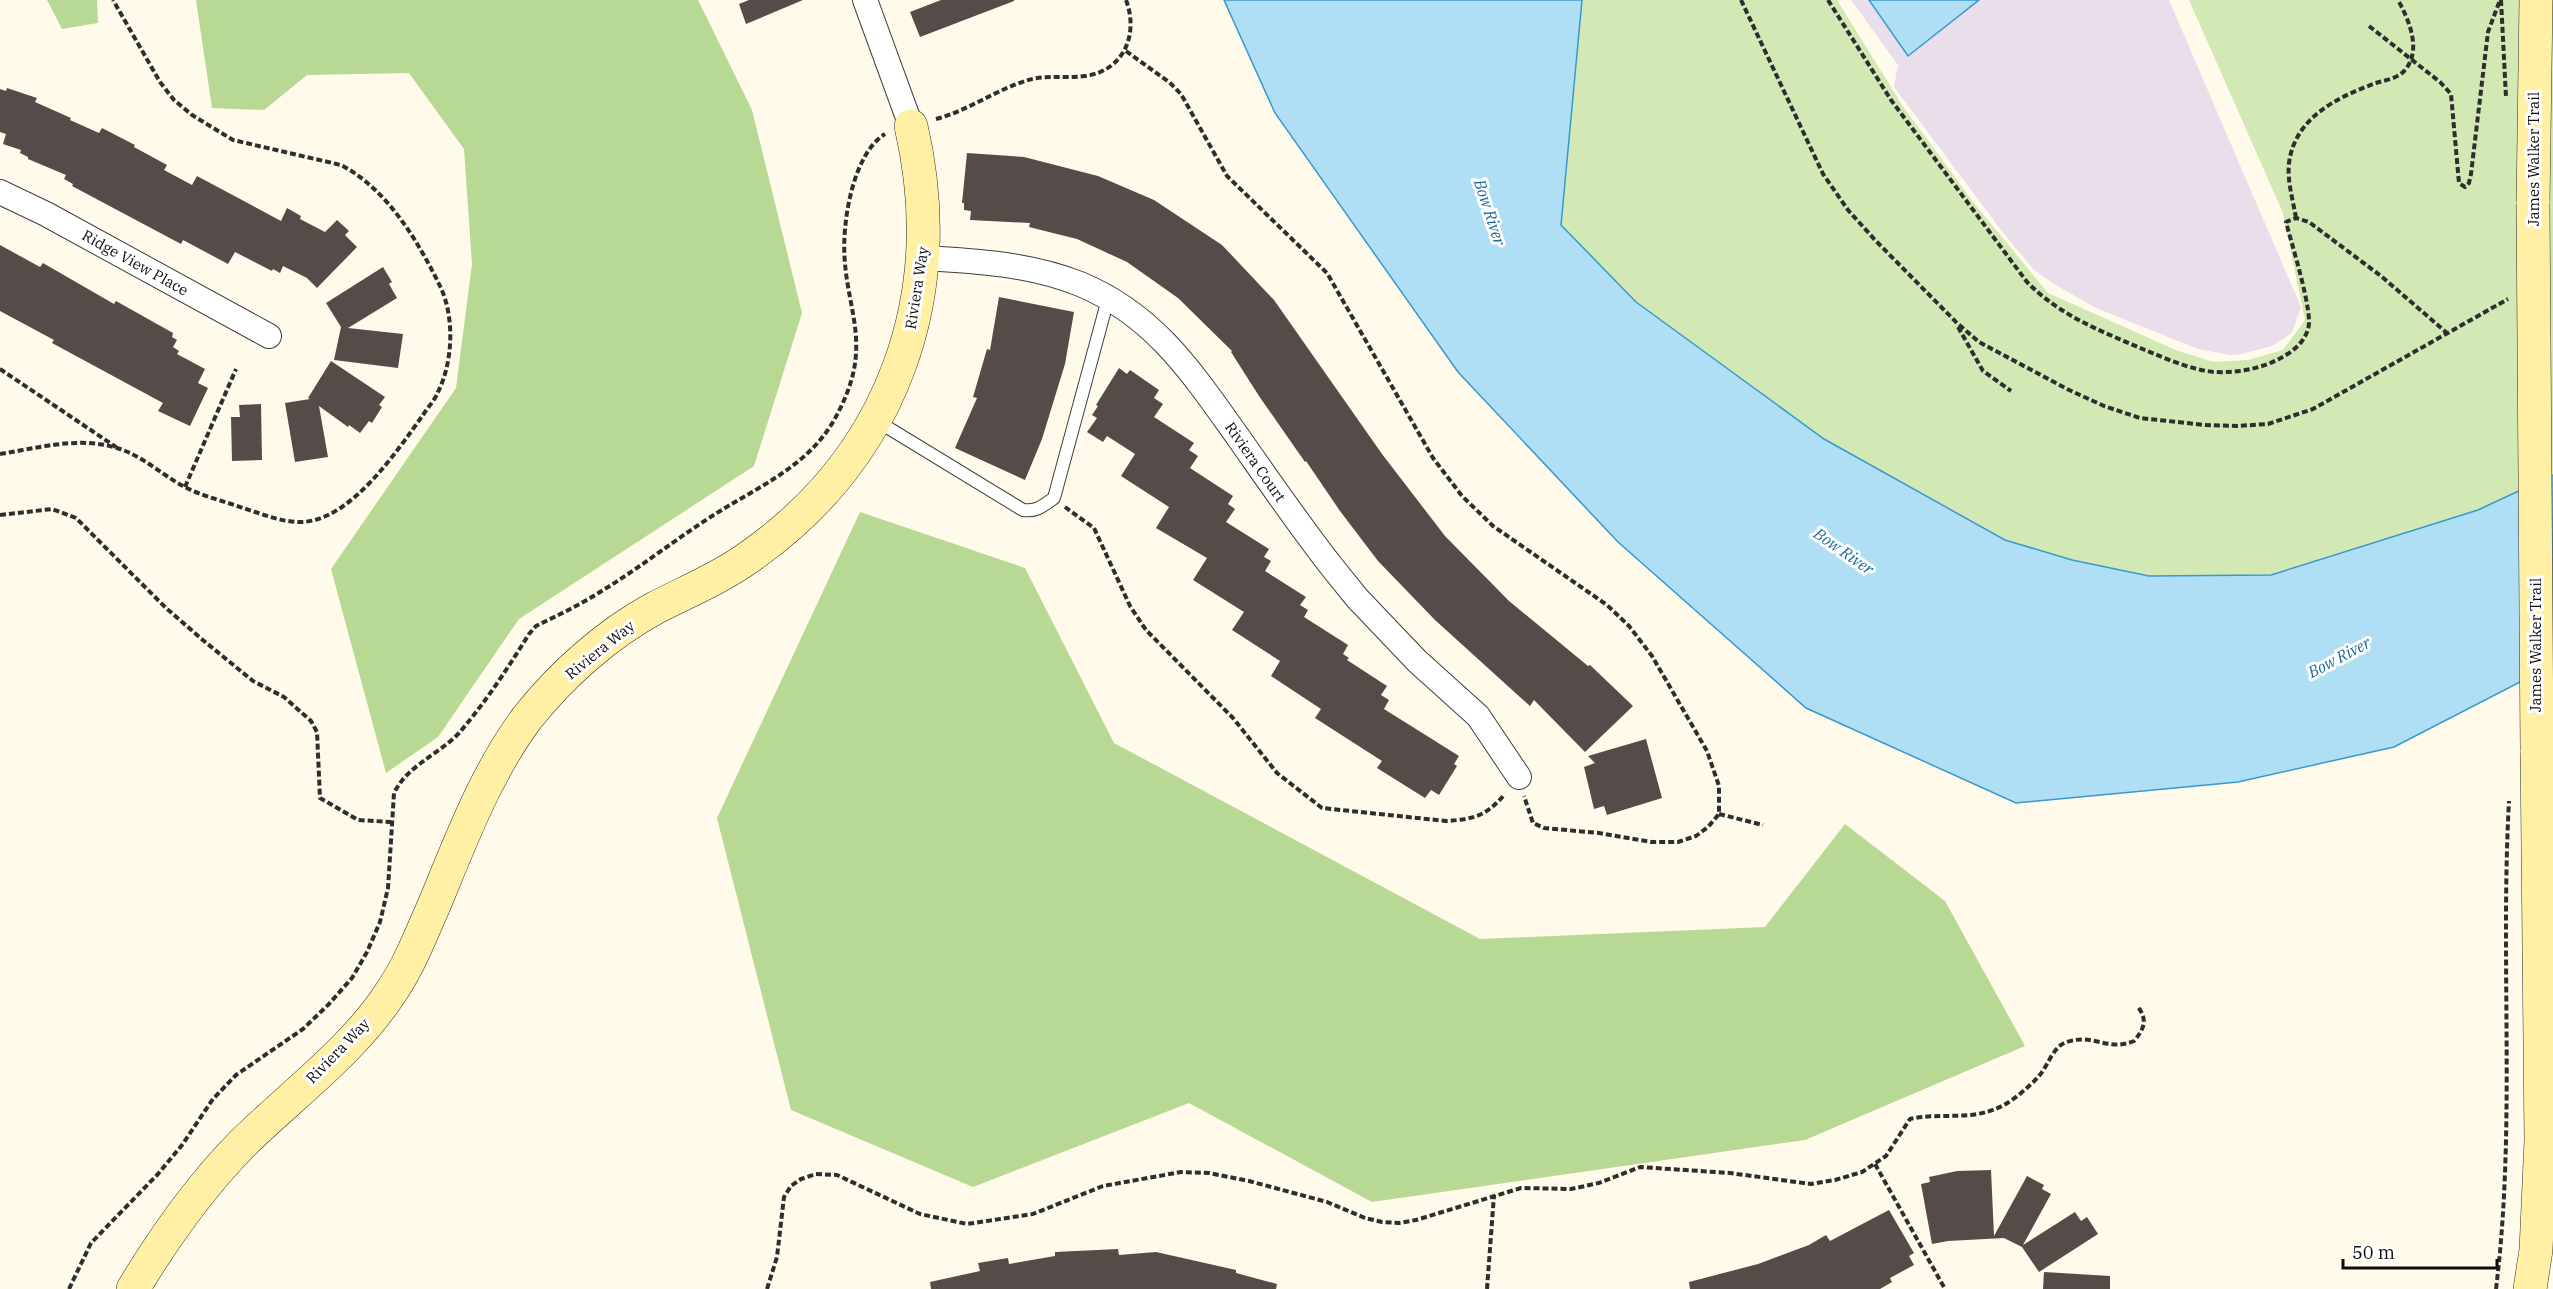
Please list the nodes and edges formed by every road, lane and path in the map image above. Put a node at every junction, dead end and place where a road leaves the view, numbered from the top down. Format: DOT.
graph roads {
  1 [pos="865,0"];
  2 [pos="1126,0"];
  3 [pos="1741,0"];
  4 [pos="1828,0"];
  5 [pos="2398,0"];
  6 [pos="2500,0"];
  7 [pos="2536,0"];
  8 [pos="2369,26"];
  9 [pos="1126,51"];
  10 [pos="2411,60"];
  11 [pos="924,122"];
  12 [pos="0,192"];
  13 [pos="2296,218"];
  14 [pos="923,258"];
  15 [pos="2515,295"];
  16 [pos="1108,298"];
  17 [pos="1957,323"];
  18 [pos="2447,333"];
  19 [pos="269,336"];
  20 [pos="0,369"];
  21 [pos="236,369"];
  22 [pos="2011,392"];
  23 [pos="875,419"];
  24 [pos="118,448"];
  25 [pos="185,487"];
  26 [pos="1054,498"];
  27 [pos="0,515"];
  28 [pos="1520,777"];
  29 [pos="2510,792"];
  30 [pos="1719,814"];
  31 [pos="391,822"];
  32 [pos="1763,825"];
  33 [pos="2138,1007"];
  34 [pos="1875,1164"];
  35 [pos="1494,1196"];
  36 [pos="133,1289"];
  37 [pos="766,1289"];
  38 [pos="1487,1289"];
  39 [pos="1945,1289"];
  40 [pos="2496,1289"];
  41 [pos="2530,1289"];
  1 -- 11 [label="street, Riviera Way"];
  2 -- 9 [label="path"];
  3 -- 17 [label="path"];
  4 -- 13 [label="path"];
  5 -- 10 [label="path"];
  6 -- 10 [label="path"];
  7 -- 41 [label="street, James Walker Trail, bridge"];
  8 -- 10 [label="path"];
  9 -- 11 [label="path"];
  9 -- 30 [label="path"];
  10 -- 13 [label="path"];
  11 -- 14 [label="street, Riviera Way"];
  12 -- 19 [label="street, Ridge View Place"];
  13 -- 18 [label="path"];
  14 -- 16 [label="street, Riviera Court"];
  14 -- 23 [label="street, Riviera Way"];
  15 -- 18 [label="path"];
  16 -- 26 [label="lane"];
  16 -- 28 [label="street, Riviera Court"];
  17 -- 18 [label="path"];
  17 -- 22 [label="path"];
  20 -- 24 [label="path"];
  21 -- 25 [label="path"];
  23 -- 26 [label="lane"];
  23 -- 36 [label="street, Riviera Way"];
  26 -- 28 [label="path"];
  27 -- 31 [label="path"];
  28 -- 30 [label="path"];
  29 -- 40 [label="path"];
  30 -- 32 [label="path"];
  33 -- 34 [label="path"];
  34 -- 35 [label="path"];
  34 -- 39 [label="path"];
  35 -- 37 [label="path"];
  35 -- 38 [label="path"];
}
